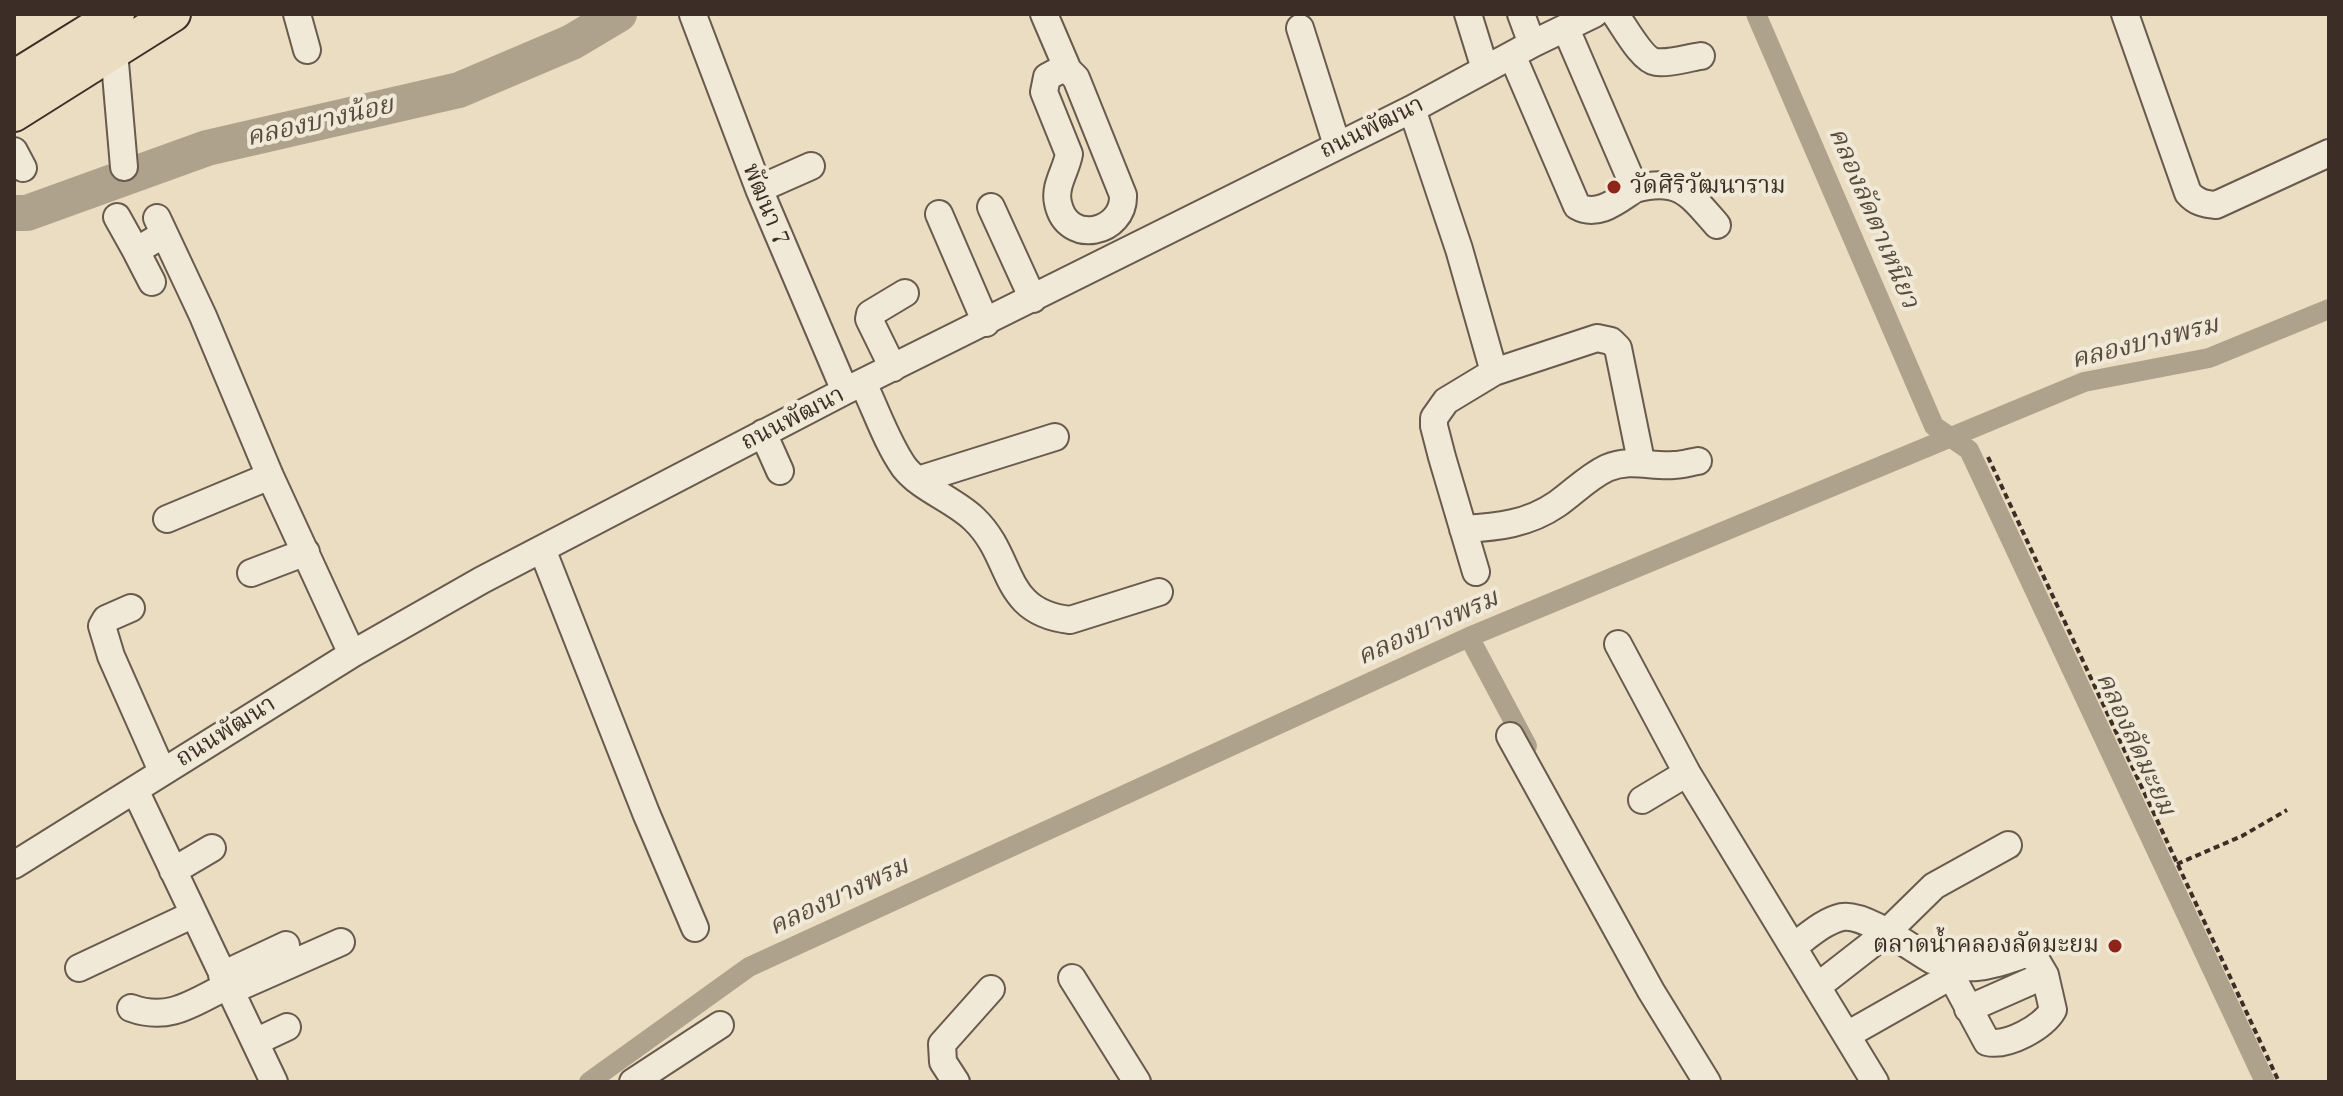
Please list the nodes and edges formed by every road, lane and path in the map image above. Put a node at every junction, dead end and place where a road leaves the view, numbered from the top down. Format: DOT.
graph roads {
  1 [pos="117,14"];
  2 [pos="173,14"];
  3 [pos="297,14"];
  4 [pos="1044,14"];
  5 [pos="1468,14"];
  6 [pos="1521,14"];
  7 [pos="1594,14"];
  8 [pos="1615,14"];
  9 [pos="2125,14"];
  10 [pos="693,15"];
  11 [pos="1300,28"];
  12 [pos="1566,29"];
  13 [pos="1522,49"];
  14 [pos="307,50"];
  15 [pos="114,51"];
  16 [pos="1701,56"];
  17 [pos="1485,69"];
  18 [pos="1068,70"];
  19 [pos="14,78"];
  20 [pos="1412,109"];
  21 [pos="14,114"];
  22 [pos="1337,145"];
  23 [pos="2329,153"];
  24 [pos="1108,156"];
  25 [pos="1068,161"];
  26 [pos="811,166"];
  27 [pos="124,167"];
  28 [pos="759,189"];
  29 [pos="1635,189"];
  30 [pos="991,207"];
  31 [pos="939,214"];
  32 [pos="117,217"];
  33 [pos="1717,225"];
  34 [pos="1102,228"];
  35 [pos="136,251"];
  36 [pos="1114,258"];
  37 [pos="152,282"];
  38 [pos="905,293"];
  39 [pos="1033,299"];
  40 [pos="986,323"];
  41 [pos="893,368"];
  42 [pos="1494,372"];
  43 [pos="854,387"];
  44 [pos="763,433"];
  45 [pos="1055,437"];
  46 [pos="1988,457"];
  47 [pos="1641,461"];
  48 [pos="1698,461"];
  49 [pos="780,471"];
  50 [pos="270,476"];
  51 [pos="918,480"];
  52 [pos="167,519"];
  53 [pos="1463,529"];
  54 [pos="542,549"];
  55 [pos="306,552"];
  56 [pos="1476,572"];
  57 [pos="251,573"];
  58 [pos="1159,592"];
  59 [pos="131,608"];
  60 [pos="1618,644"];
  61 [pos="352,654"];
  62 [pos="1510,736"];
  63 [pos="162,771"];
  64 [pos="1687,773"];
  65 [pos="135,790"];
  66 [pos="1642,800"];
  67 [pos="2287,810"];
  68 [pos="2008,845"];
  69 [pos="212,848"];
  70 [pos="2177,864"];
  71 [pos="14,865"];
  72 [pos="173,871"];
  73 [pos="194,914"];
  74 [pos="695,928"];
  75 [pos="1886,933"];
  76 [pos="341,942"];
  77 [pos="286,945"];
  78 [pos="1793,947"];
  79 [pos="79,968"];
  80 [pos="1948,970"];
  81 [pos="2045,975"];
  82 [pos="1072,978"];
  83 [pos="226,984"];
  84 [pos="1818,986"];
  85 [pos="991,989"];
  86 [pos="131,1008"];
  87 [pos="1968,1009"];
  88 [pos="720,1025"];
  89 [pos="287,1027"];
  90 [pos="1847,1035"];
  91 [pos="255,1042"];
  92 [pos="274,1082"];
  93 [pos="633,1082"];
  94 [pos="956,1082"];
  95 [pos="1137,1082"];
  96 [pos="1707,1082"];
  97 [pos="1875,1082"];
  98 [pos="2279,1082"];
  1 -- 19 [label="main road"];
  2 -- 15 [label="main road"];
  3 -- 14 [label="street"];
  4 -- 18 [label="street"];
  5 -- 17 [label="street"];
  6 -- 13 [label="street"];
  7 -- 12 [label="street, ถนนพัฒนา"];
  8 -- 16 [label="street"];
  9 -- 23 [label="street"];
  10 -- 28 [label="street, พัฒนา 7"];
  11 -- 22 [label="street"];
  12 -- 13 [label="street, ถนนพัฒนา"];
  12 -- 29 [label="street"];
  13 -- 17 [label="street, ถนนพัฒนา"];
  13 -- 29 [label="street"];
  15 -- 21 [label="main road"];
  15 -- 27 [label="street"];
  17 -- 20 [label="street, ถนนพัฒนา"];
  18 -- 24 [label="street"];
  18 -- 25 [label="street"];
  20 -- 22 [label="street, ถนนพัฒนา"];
  20 -- 42 [label="street"];
  22 -- 36 [label="street, ถนนพัฒนา"];
  24 -- 25 [label="street"];
  24 -- 34 [label="street"];
  25 -- 34 [label="street"];
  26 -- 28 [label="street"];
  28 -- 43 [label="street, พัฒนา 7"];
  29 -- 33 [label="street"];
  30 -- 39 [label="street"];
  31 -- 40 [label="street"];
  32 -- 35 [label="street"];
  34 -- 36 [label="street"];
  35 -- 37 [label="street"];
  35 -- 50 [label="street"];
  36 -- 39 [label="street, ถนนพัฒนา"];
  38 -- 41 [label="street"];
  39 -- 40 [label="street, ถนนพัฒนา"];
  40 -- 41 [label="street, ถนนพัฒนา"];
  41 -- 43 [label="street, ถนนพัฒนา"];
  42 -- 47 [label="street"];
  42 -- 53 [label="street"];
  43 -- 44 [label="street, ถนนพัฒนา"];
  43 -- 51 [label="street, พัฒนา 7"];
  44 -- 49 [label="street"];
  44 -- 54 [label="street, ถนนพัฒนา"];
  45 -- 51 [label="street"];
  46 -- 70 [label="path"];
  47 -- 48 [label="street"];
  47 -- 53 [label="street"];
  50 -- 52 [label="street"];
  50 -- 55 [label="street"];
  51 -- 58 [label="street, พัฒนา 7"];
  53 -- 56 [label="street"];
  54 -- 61 [label="street, ถนนพัฒนา"];
  54 -- 74 [label="street"];
  55 -- 57 [label="street"];
  55 -- 61 [label="street"];
  59 -- 63 [label="street"];
  60 -- 64 [label="street"];
  61 -- 63 [label="street, ถนนพัฒนา"];
  62 -- 96 [label="street"];
  63 -- 65 [label="street, ถนนพัฒนา"];
  64 -- 66 [label="street"];
  64 -- 78 [label="street"];
  65 -- 71 [label="street, ถนนพัฒนา"];
  65 -- 72 [label="street"];
  67 -- 70 [label="path"];
  68 -- 75 [label="street"];
  69 -- 72 [label="street"];
  70 -- 98 [label="path"];
  72 -- 73 [label="street"];
  73 -- 79 [label="street"];
  73 -- 83 [label="street"];
  75 -- 78 [label="street"];
  75 -- 80 [label="street"];
  75 -- 84 [label="street"];
  76 -- 83 [label="street"];
  77 -- 83 [label="street"];
  78 -- 84 [label="street"];
  80 -- 81 [label="street"];
  80 -- 87 [label="street"];
  80 -- 90 [label="street"];
  81 -- 87 [label="street"];
  81 -- 87 [label="street"];
  82 -- 95 [label="street"];
  83 -- 86 [label="street"];
  83 -- 91 [label="street"];
  84 -- 90 [label="street"];
  85 -- 94 [label="street"];
  88 -- 93 [label="street"];
  89 -- 91 [label="street"];
  90 -- 97 [label="street"];
  91 -- 92 [label="street"];
}
